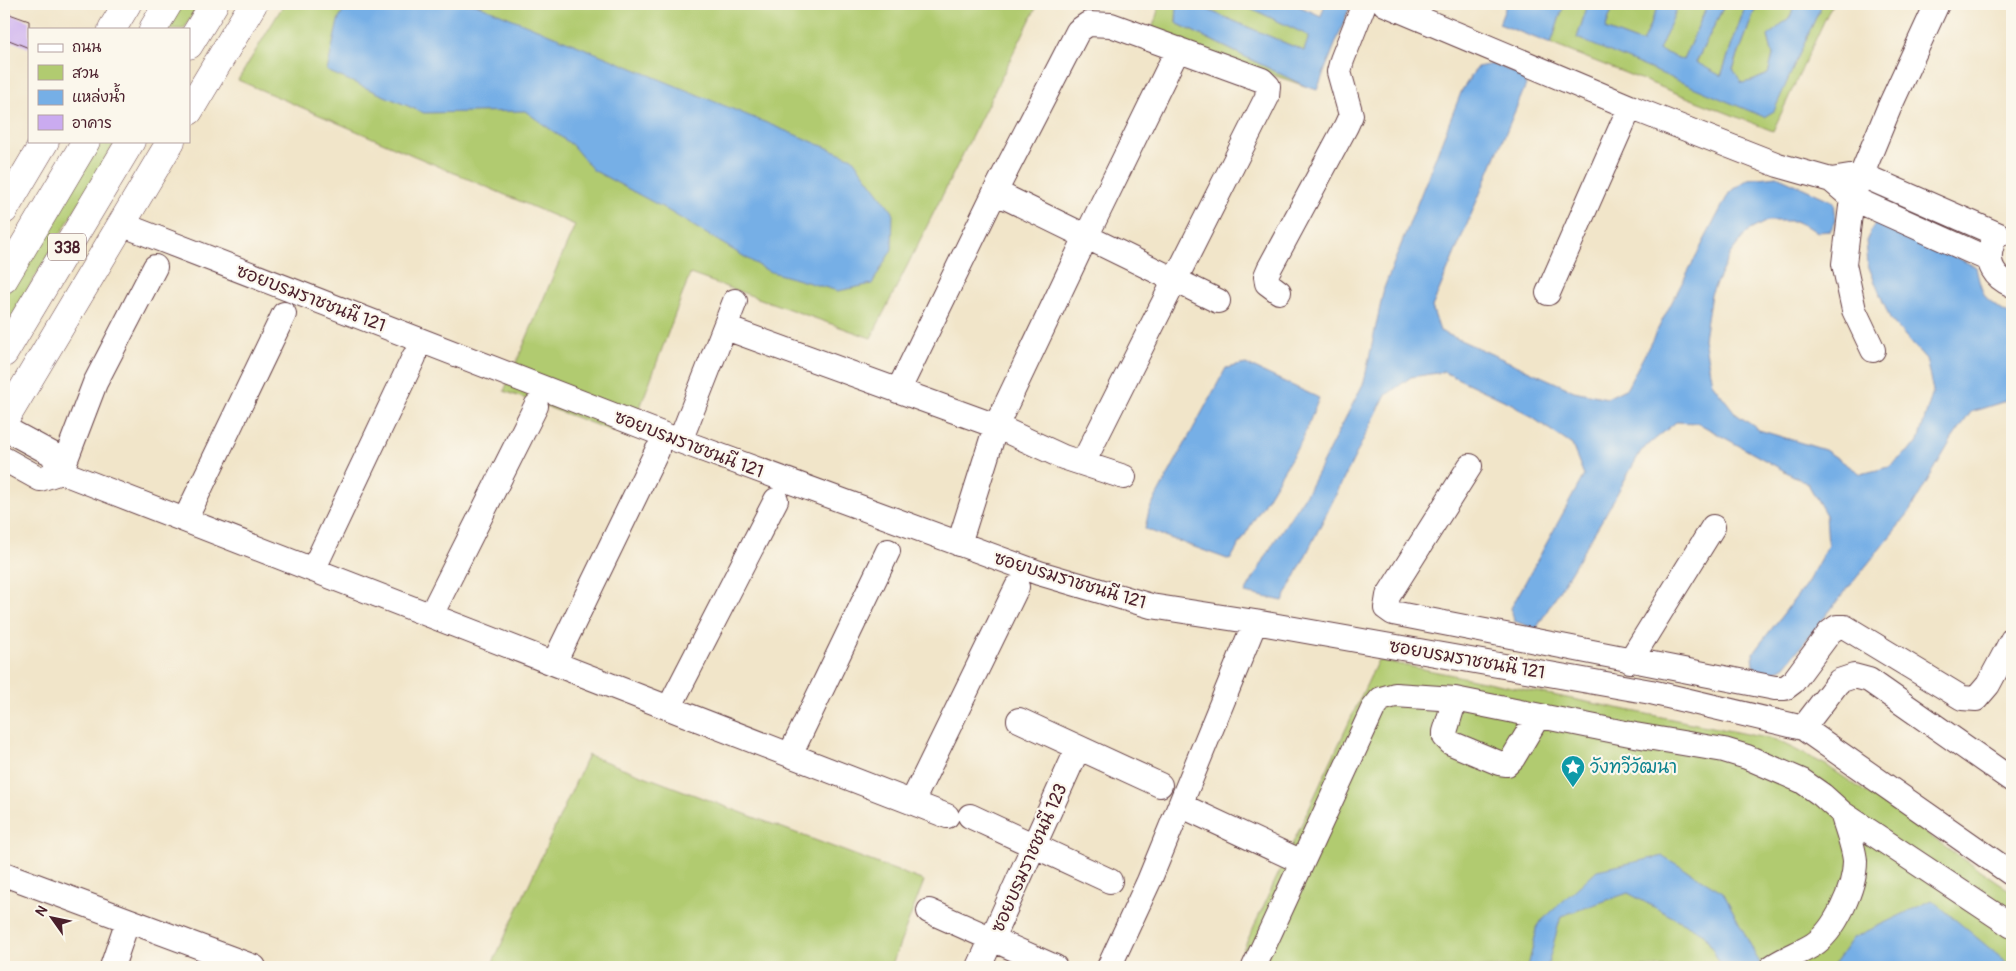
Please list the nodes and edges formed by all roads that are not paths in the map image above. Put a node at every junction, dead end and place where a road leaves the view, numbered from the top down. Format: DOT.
graph roads {
  1 [pos="127,4"];
  2 [pos="168,4"];
  3 [pos="214,4"];
  4 [pos="253,4"];
  5 [pos="1364,4"];
  6 [pos="1385,4"];
  7 [pos="1937,4"];
  8 [pos="113,28"];
  9 [pos="154,28"];
  10 [pos="190,43"];
  11 [pos="1178,49"];
  12 [pos="1630,108"];
  13 [pos="190,109"];
  14 [pos="44,142"];
  15 [pos="85,142"];
  16 [pos="130,142"];
  17 [pos="170,142"];
  18 [pos="1862,175"];
  19 [pos="1831,180"];
  20 [pos="995,192"];
  21 [pos="1852,198"];
  22 [pos="4,210"];
  23 [pos="121,224"];
  24 [pos="2005,231"];
  25 [pos="1086,237"];
  26 [pos="1990,260"];
  27 [pos="155,268"];
  28 [pos="1175,278"];
  29 [pos="4,279"];
  30 [pos="2012,285"];
  31 [pos="1279,292"];
  32 [pos="1548,293"];
  33 [pos="1218,301"];
  34 [pos="735,302"];
  35 [pos="284,314"];
  36 [pos="726,328"];
  37 [pos="1873,350"];
  38 [pos="4,353"];
  39 [pos="414,357"];
  40 [pos="898,391"];
  41 [pos="536,406"];
  42 [pos="4,421"];
  43 [pos="996,426"];
  44 [pos="4,428"];
  45 [pos="680,442"];
  46 [pos="657,451"];
  47 [pos="4,459"];
  48 [pos="1083,463"];
  49 [pos="1470,466"];
  50 [pos="61,472"];
  51 [pos="1124,477"];
  52 [pos="776,500"];
  53 [pos="185,520"];
  54 [pos="1713,527"];
  55 [pos="959,544"];
  56 [pos="888,550"];
  57 [pos="313,570"];
  58 [pos="1017,587"];
  59 [pos="431,615"];
  60 [pos="1255,622"];
  61 [pos="2012,640"];
  62 [pos="1630,661"];
  63 [pos="554,663"];
  64 [pos="1455,699"];
  65 [pos="669,708"];
  66 [pos="1538,716"];
  67 [pos="1019,720"];
  68 [pos="1803,728"];
  69 [pos="1078,748"];
  70 [pos="790,755"];
  71 [pos="2012,780"];
  72 [pos="1160,785"];
  73 [pos="912,802"];
  74 [pos="1180,805"];
  75 [pos="1842,813"];
  76 [pos="1884,839"];
  77 [pos="1035,847"];
  78 [pos="1855,861"];
  79 [pos="1302,862"];
  80 [pos="4,874"];
  81 [pos="2012,874"];
  82 [pos="1110,880"];
  83 [pos="929,911"];
  84 [pos="128,920"];
  85 [pos="2012,926"];
  86 [pos="992,939"];
  87 [pos="1775,965"];
  88 [pos="112,967"];
  89 [pos="254,967"];
  90 [pos="979,967"];
  91 [pos="1056,967"];
  92 [pos="1109,967"];
  93 [pos="1254,967"];
  1 -- 8 [label="main road"];
  2 -- 9 [label="main road"];
  3 -- 10 [label="main road"];
  4 -- 13 [label="main road"];
  5 -- 31 [label="street"];
  6 -- 12 [label="street"];
  7 -- 18 [label="street"];
  11 -- 20 [label="street"];
  11 -- 25 [label="street"];
  11 -- 28 [label="street"];
  12 -- 19 [label="street"];
  12 -- 32 [label="street"];
  14 -- 22 [label="main road"];
  15 -- 29 [label="main road, 338"];
  16 -- 38 [label="main road, 338"];
  17 -- 23 [label="main road, 338"];
  18 -- 19 [label="street"];
  18 -- 21 [label="street"];
  18 -- 24 [label="street"];
  19 -- 21 [label="street"];
  20 -- 25 [label="street"];
  20 -- 40 [label="street"];
  21 -- 26 [label="street"];
  21 -- 37 [label="street"];
  23 -- 42 [label="main road, 338"];
  23 -- 45 [label="street, ซอยบรมราชชนนี 121"];
  24 -- 26 [label="street"];
  25 -- 28 [label="street"];
  25 -- 43 [label="street"];
  26 -- 30 [label="street"];
  27 -- 50 [label="street"];
  28 -- 33 [label="street"];
  28 -- 48 [label="street"];
  34 -- 36 [label="street"];
  35 -- 53 [label="street"];
  36 -- 40 [label="street"];
  36 -- 45 [label="street"];
  39 -- 57 [label="street"];
  40 -- 43 [label="street"];
  41 -- 59 [label="street"];
  43 -- 48 [label="street"];
  43 -- 55 [label="street"];
  44 -- 50 [label="street"];
  45 -- 55 [label="street, ซอยบรมราชชนนี 121"];
  46 -- 63 [label="street"];
  47 -- 50 [label="street"];
  48 -- 51 [label="street"];
  49 -- 62 [label="street"];
  50 -- 53 [label="street"];
  52 -- 65 [label="street"];
  53 -- 57 [label="street"];
  54 -- 62 [label="street"];
  55 -- 60 [label="street, ซอยบรมราชชนนี 121"];
  56 -- 70 [label="street"];
  57 -- 59 [label="street"];
  58 -- 73 [label="street"];
  59 -- 63 [label="street"];
  60 -- 68 [label="street, ซอยบรมราชชนนี 121"];
  60 -- 74 [label="street"];
  61 -- 62 [label="street"];
  63 -- 65 [label="street"];
  64 -- 66 [label="street"];
  64 -- 66 [label="street"];
  64 -- 79 [label="street"];
  65 -- 70 [label="street"];
  66 -- 75 [label="street"];
  67 -- 69 [label="street"];
  68 -- 71 [label="street"];
  68 -- 81 [label="street"];
  69 -- 72 [label="street"];
  69 -- 77 [label="street, ซอยบรมราชชนนี 123"];
  70 -- 73 [label="street"];
  73 -- 77 [label="street"];
  74 -- 79 [label="street"];
  74 -- 92 [label="street"];
  75 -- 76 [label="street"];
  75 -- 78 [label="street"];
  76 -- 78 [label="street"];
  76 -- 85 [label="street"];
  77 -- 82 [label="street"];
  77 -- 86 [label="street, ซอยบรมราชชนนี 123"];
  78 -- 87 [label="street"];
  79 -- 93 [label="street"];
  80 -- 84 [label="street"];
  83 -- 86 [label="street"];
  84 -- 88 [label="street"];
  84 -- 89 [label="street"];
  86 -- 90 [label="street, ซอยบรมราชชนนี 123"];
  86 -- 91 [label="street"];
}
